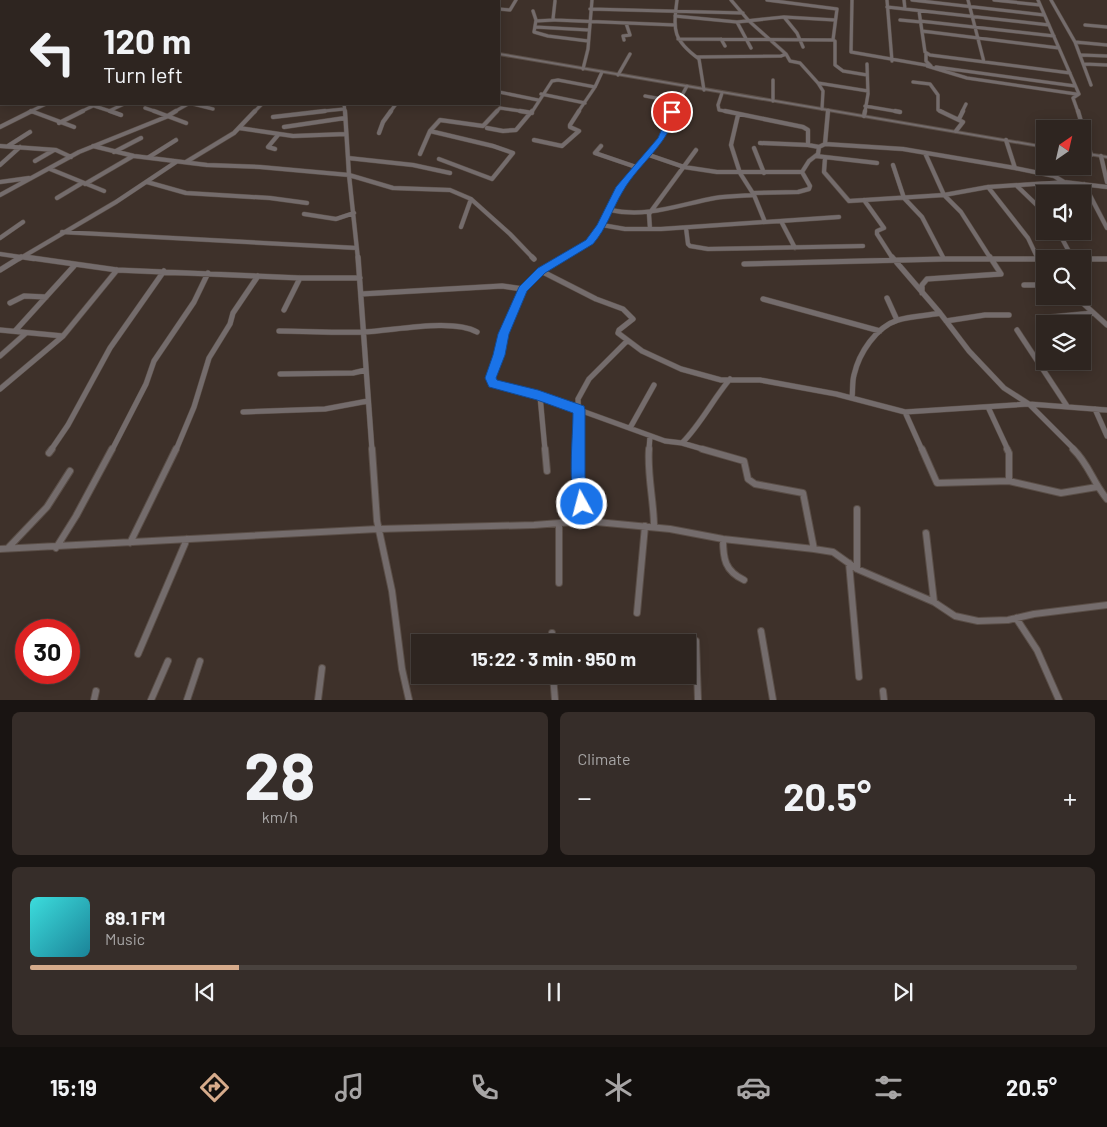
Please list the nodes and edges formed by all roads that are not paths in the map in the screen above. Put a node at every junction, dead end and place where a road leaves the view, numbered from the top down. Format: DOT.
graph roads {
  1 [pos="395,0"];
  2 [pos="403,0"];
  3 [pos="516,0"];
  4 [pos="592,0"];
  5 [pos="677,0"];
  6 [pos="731,0"];
  7 [pos="767,0"];
  8 [pos="852,0"];
  9 [pos="886,0"];
  10 [pos="904,0"];
  11 [pos="912,0"];
  12 [pos="968,0"];
  13 [pos="994,0"];
  14 [pos="1038,0"];
  15 [pos="1051,0"];
  16 [pos="555,1"];
  17 [pos="795,2"];
  18 [pos="1040,5"];
  19 [pos="970,6"];
  20 [pos="887,7"];
  21 [pos="500,9"];
  22 [pos="590,9"];
  23 [pos="905,9"];
  24 [pos="676,10"];
  25 [pos="919,10"];
  26 [pos="533,11"];
  27 [pos="743,13"];
  28 [pos="1044,14"];
  29 [pos="676,16"];
  30 [pos="974,16"];
  31 [pos="784,17"];
  32 [pos="536,20"];
  33 [pos="554,20"];
  34 [pos="835,20"];
  35 [pos="900,20"];
  36 [pos="749,21"];
  37 [pos="921,21"];
  38 [pos="589,22"];
  39 [pos="737,22"];
  40 [pos="626,23"];
  41 [pos="1085,24"];
  42 [pos="675,25"];
  43 [pos="1048,25"];
  44 [pos="1107,26"];
  45 [pos="535,27"];
  46 [pos="977,28"];
  47 [pos="588,30"];
  48 [pos="922,31"];
  49 [pos="1054,36"];
  50 [pos="978,38"];
  51 [pos="678,39"];
  52 [pos="721,39"];
  53 [pos="746,39"];
  54 [pos="800,39"];
  55 [pos="624,40"];
  56 [pos="772,40"];
  57 [pos="833,40"];
  58 [pos="588,41"];
  59 [pos="1075,42"];
  60 [pos="1107,45"];
  61 [pos="725,46"];
  62 [pos="803,47"];
  63 [pos="751,48"];
  64 [pos="1059,48"];
  65 [pos="500,54"];
  66 [pos="630,54"];
  67 [pos="786,54"];
  68 [pos="926,54"];
  69 [pos="1081,55"];
  70 [pos="1107,56"];
  71 [pos="697,57"];
  72 [pos="892,61"];
  73 [pos="984,62"];
  74 [pos="867,64"];
  75 [pos="1084,64"];
  76 [pos="1107,65"];
  77 [pos="929,66"];
  78 [pos="583,69"];
  79 [pos="602,72"];
  80 [pos="1070,73"];
  81 [pos="618,75"];
  82 [pos="867,75"];
  83 [pos="773,80"];
  84 [pos="913,82"];
  85 [pos="818,83"];
  86 [pos="1091,85"];
  87 [pos="687,86"];
  88 [pos="1075,86"];
  89 [pos="595,87"];
  90 [pos="704,90"];
  91 [pos="868,91"];
  92 [pos="500,92"];
  93 [pos="722,93"];
  94 [pos="541,94"];
  95 [pos="1079,94"];
  96 [pos="645,96"];
  97 [pos="538,100"];
  98 [pos="773,101"];
  99 [pos="678,102"];
  100 [pos="585,103"];
  101 [pos="966,104"];
  102 [pos="44,105"];
  103 [pos="122,105"];
  104 [pos="186,105"];
  105 [pos="197,105"];
  106 [pos="261,105"];
  107 [pos="395,105"];
  108 [pos="93,106"];
  109 [pos="344,106"];
  110 [pos="865,106"];
  111 [pos="145,108"];
  112 [pos="213,109"];
  113 [pos="822,109"];
  114 [pos="828,110"];
  115 [pos="31,111"];
  116 [pos="108,111"];
  117 [pos="900,112"];
  118 [pos="532,113"];
  119 [pos="121,115"];
  120 [pos="738,115"];
  121 [pos="864,116"];
  122 [pos="166,117"];
  123 [pos="273,117"];
  124 [pos="344,118"];
  125 [pos="959,118"];
  126 [pos="1081,120"];
  127 [pos="59,122"];
  128 [pos="186,123"];
  129 [pos="74,126"];
  130 [pos="0,127"];
  131 [pos="284,127"];
  132 [pos="239,128"];
  133 [pos="486,128"];
  134 [pos="430,131"];
  135 [pos="956,131"];
  136 [pos="30,132"];
  137 [pos="379,133"];
  138 [pos="346,134"];
  139 [pos="278,135"];
  140 [pos="141,138"];
  141 [pos="176,140"];
  142 [pos="534,140"];
  143 [pos="1006,140"];
  144 [pos="760,143"];
  145 [pos="825,144"];
  146 [pos="808,145"];
  147 [pos="1036,145"];
  148 [pos="0,146"];
  149 [pos="8,146"];
  150 [pos="93,146"];
  151 [pos="601,146"];
  152 [pos="20,147"];
  153 [pos="819,147"];
  154 [pos="754,148"];
  155 [pos="275,149"];
  156 [pos="54,150"];
  157 [pos="696,150"];
  158 [pos="114,152"];
  159 [pos="925,153"];
  160 [pos="420,154"];
  161 [pos="649,154"];
  162 [pos="1091,155"];
  163 [pos="134,156"];
  164 [pos="816,156"];
  165 [pos="71,157"];
  166 [pos="1104,157"];
  167 [pos="149,158"];
  168 [pos="348,158"];
  169 [pos="825,158"];
  170 [pos="439,159"];
  171 [pos="35,161"];
  172 [pos="177,161"];
  173 [pos="185,162"];
  174 [pos="877,163"];
  175 [pos="0,165"];
  176 [pos="893,165"];
  177 [pos="636,167"];
  178 [pos="685,167"];
  179 [pos="50,168"];
  180 [pos="1015,168"];
  181 [pos="802,172"];
  182 [pos="450,173"];
  183 [pos="740,173"];
  184 [pos="764,173"];
  185 [pos="349,175"];
  186 [pos="34,178"];
  187 [pos="0,182"];
  188 [pos="147,182"];
  189 [pos="1064,182"];
  190 [pos="1107,182"];
  191 [pos="83,183"];
  192 [pos="1084,184"];
  193 [pos="1017,186"];
  194 [pos="1107,186"];
  195 [pos="988,187"];
  196 [pos="104,190"];
  197 [pos="754,194"];
  198 [pos="0,195"];
  199 [pos="944,195"];
  200 [pos="57,198"];
  201 [pos="904,198"];
  202 [pos="471,199"];
  203 [pos="864,200"];
  204 [pos="307,203"];
  205 [pos="1036,204"];
  206 [pos="610,210"];
  207 [pos="354,213"];
  208 [pos="304,214"];
  209 [pos="649,214"];
  210 [pos="839,217"];
  211 [pos="781,221"];
  212 [pos="22,222"];
  213 [pos="765,222"];
  214 [pos="602,225"];
  215 [pos="461,227"];
  216 [pos="686,228"];
  217 [pos="1107,228"];
  218 [pos="650,229"];
  219 [pos="62,232"];
  220 [pos="0,238"];
  221 [pos="863,246"];
  222 [pos="357,248"];
  223 [pos="795,248"];
  224 [pos="0,254"];
  225 [pos="1036,256"];
  226 [pos="20,258"];
  227 [pos="1036,258"];
  228 [pos="534,259"];
  229 [pos="944,259"];
  230 [pos="1091,259"];
  231 [pos="1107,259"];
  232 [pos="994,260"];
  233 [pos="895,262"];
  234 [pos="744,264"];
  235 [pos="74,266"];
  236 [pos="0,270"];
  237 [pos="117,270"];
  238 [pos="164,271"];
  239 [pos="541,271"];
  240 [pos="208,273"];
  241 [pos="258,276"];
  242 [pos="300,278"];
  243 [pos="360,278"];
  244 [pos="1036,285"];
  245 [pos="1024,286"];
  246 [pos="522,289"];
  247 [pos="361,294"];
  248 [pos="922,294"];
  249 [pos="46,297"];
  250 [pos="887,298"];
  251 [pos="764,299"];
  252 [pos="10,303"];
  253 [pos="1085,305"];
  254 [pos="284,310"];
  255 [pos="940,312"];
  256 [pos="1093,313"];
  257 [pos="1009,315"];
  258 [pos="1073,315"];
  259 [pos="897,320"];
  260 [pos="946,320"];
  261 [pos="1107,325"];
  262 [pos="0,330"];
  263 [pos="1017,330"];
  264 [pos="15,331"];
  265 [pos="279,331"];
  266 [pos="880,331"];
  267 [pos="26,332"];
  268 [pos="363,332"];
  269 [pos="477,332"];
  270 [pos="63,336"];
  271 [pos="627,341"];
  272 [pos="0,356"];
  273 [pos="366,370"];
  274 [pos="280,374"];
  275 [pos="730,379"];
  276 [pos="654,385"];
  277 [pos="0,389"];
  278 [pos="540,396"];
  279 [pos="852,398"];
  280 [pos="368,401"];
  281 [pos="1029,404"];
  282 [pos="1067,406"];
  283 [pos="988,407"];
  284 [pos="1095,409"];
  285 [pos="579,410"];
  286 [pos="1107,410"];
  287 [pos="243,412"];
  288 [pos="905,412"];
  289 [pos="630,428"];
  290 [pos="650,436"];
  291 [pos="1107,436"];
  292 [pos="682,443"];
  293 [pos="49,453"];
  294 [pos="70,471"];
  295 [pos="547,471"];
  296 [pos="1008,481"];
  297 [pos="1097,487"];
  298 [pos="1107,498"];
  299 [pos="857,509"];
  300 [pos="586,521"];
  301 [pos="559,524"];
  302 [pos="645,526"];
  303 [pos="654,527"];
  304 [pos="380,529"];
  305 [pos="926,533"];
  306 [pos="187,539"];
  307 [pos="722,539"];
  308 [pos="130,543"];
  309 [pos="56,548"];
  310 [pos="0,549"];
  311 [pos="8,549"];
  312 [pos="814,549"];
  313 [pos="848,563"];
  314 [pos="857,570"];
  315 [pos="744,580"];
  316 [pos="560,583"];
  317 [pos="934,602"];
  318 [pos="1107,604"];
  319 [pos="637,613"];
  320 [pos="1016,618"];
  321 [pos="760,631"];
  322 [pos="696,641"];
  323 [pos="138,654"];
  324 [pos="168,661"];
  325 [pos="200,661"];
  326 [pos="322,668"];
  327 [pos="859,677"];
  328 [pos="554,684"];
  329 [pos="96,691"];
  330 [pos="883,691"];
  331 [pos="94,700"];
  332 [pos="151,700"];
  333 [pos="187,700"];
  334 [pos="318,700"];
  335 [pos="409,700"];
  336 [pos="555,700"];
  337 [pos="698,700"];
  338 [pos="773,700"];
  339 [pos="884,700"];
  340 [pos="1059,700"];
  1 -- 2 [label="street"];
  3 -- 21 [label="street"];
  4 -- 22 [label="street"];
  5 -- 24 [label="street"];
  6 -- 27 [label="street"];
  7 -- 17 [label="street"];
  8 -- 72 [label="street"];
  9 -- 20 [label="street"];
  10 -- 23 [label="street"];
  11 -- 19 [label="street"];
  12 -- 19 [label="street"];
  13 -- 18 [label="street"];
  14 -- 18 [label="street"];
  15 -- 59 [label="street"];
  16 -- 33 [label="street"];
  17 -- 34 [label="street"];
  18 -- 28 [label="street"];
  19 -- 28 [label="street"];
  19 -- 30 [label="street"];
  20 -- 23 [label="street"];
  20 -- 72 [label="street"];
  22 -- 24 [label="street"];
  22 -- 38 [label="street"];
  23 -- 25 [label="street"];
  24 -- 27 [label="street"];
  24 -- 29 [label="street"];
  25 -- 30 [label="street"];
  25 -- 37 [label="street"];
  26 -- 32 [label="street"];
  27 -- 36 [label="street"];
  28 -- 43 [label="street"];
  29 -- 39 [label="street"];
  29 -- 42 [label="street"];
  30 -- 43 [label="street"];
  30 -- 46 [label="street"];
  31 -- 34 [label="street"];
  31 -- 36 [label="street"];
  31 -- 54 [label="street"];
  32 -- 33 [label="street"];
  32 -- 58 [label="street"];
  33 -- 38 [label="street"];
  34 -- 57 [label="street"];
  35 -- 37 [label="street"];
  36 -- 39 [label="street"];
  36 -- 56 [label="street"];
  37 -- 46 [label="street"];
  37 -- 48 [label="street"];
  38 -- 40 [label="street"];
  38 -- 47 [label="street"];
  39 -- 53 [label="street"];
  40 -- 42 [label="street"];
  40 -- 55 [label="street"];
  41 -- 44 [label="street"];
  42 -- 51 [label="street"];
  43 -- 49 [label="street"];
  45 -- 47 [label="street"];
  46 -- 49 [label="street"];
  46 -- 50 [label="street"];
  47 -- 58 [label="street"];
  48 -- 50 [label="street"];
  48 -- 68 [label="street"];
  49 -- 64 [label="street"];
  50 -- 64 [label="street"];
  50 -- 73 [label="street"];
  51 -- 52 [label="street"];
  51 -- 71 [label="street"];
  52 -- 53 [label="street"];
  52 -- 61 [label="street"];
  53 -- 56 [label="street"];
  53 -- 63 [label="street"];
  54 -- 56 [label="street"];
  54 -- 57 [label="street"];
  54 -- 62 [label="street"];
  56 -- 67 [label="street"];
  57 -- 82 [label="street"];
  58 -- 78 [label="street"];
  59 -- 60 [label="street"];
  59 -- 69 [label="street"];
  64 -- 80 [label="street"];
  65 -- 78 [label="street"];
  66 -- 81 [label="street"];
  67 -- 71 [label="street"];
  67 -- 85 [label="street"];
  68 -- 73 [label="street"];
  68 -- 77 [label="street"];
  69 -- 70 [label="street"];
  69 -- 75 [label="street"];
  71 -- 90 [label="street"];
  72 -- 77 [label="street"];
  73 -- 80 [label="street"];
  74 -- 82 [label="street"];
  75 -- 76 [label="street"];
  75 -- 86 [label="street"];
  77 -- 88 [label="street"];
  77 -- 95 [label="street"];
  78 -- 79 [label="street"];
  79 -- 81 [label="street"];
  79 -- 89 [label="street"];
  80 -- 88 [label="street"];
  81 -- 87 [label="street"];
  82 -- 91 [label="street"];
  83 -- 98 [label="street"];
  84 -- 125 [label="street"];
  85 -- 91 [label="street"];
  85 -- 113 [label="street"];
  87 -- 90 [label="street"];
  87 -- 99 [label="street"];
  88 -- 95 [label="street"];
  89 -- 94 [label="street"];
  89 -- 100 [label="street"];
  90 -- 93 [label="street"];
  91 -- 110 [label="street"];
  92 -- 97 [label="street"];
  93 -- 98 [label="street"];
  93 -- 120 [label="street"];
  94 -- 97 [label="street"];
  94 -- 100 [label="street"];
  95 -- 126 [label="street"];
  96 -- 99 [label="street"];
  97 -- 118 [label="street"];
  98 -- 113 [label="street"];
  99 -- 161 [label="street"];
  100 -- 142 [label="street"];
  101 -- 125 [label="street"];
  102 -- 115 [label="street"];
  103 -- 116 [label="street"];
  104 -- 122 [label="street"];
  105 -- 112 [label="street"];
  106 -- 132 [label="street"];
  107 -- 137 [label="street"];
  108 -- 116 [label="street"];
  108 -- 127 [label="street"];
  109 -- 123 [label="street"];
  109 -- 124 [label="street"];
  110 -- 117 [label="street"];
  110 -- 121 [label="street"];
  111 -- 122 [label="street"];
  113 -- 114 [label="street"];
  114 -- 121 [label="street"];
  114 -- 145 [label="street"];
  115 -- 127 [label="street"];
  115 -- 130 [label="street"];
  116 -- 119 [label="street"];
  118 -- 133 [label="street"];
  118 -- 134 [label="street"];
  120 -- 146 [label="street"];
  120 -- 183 [label="street"];
  121 -- 135 [label="street"];
  122 -- 128 [label="street"];
  122 -- 150 [label="street"];
  124 -- 131 [label="street"];
  124 -- 138 [label="street"];
  125 -- 135 [label="street"];
  127 -- 129 [label="street"];
  132 -- 139 [label="street"];
  132 -- 173 [label="street"];
  134 -- 160 [label="street"];
  134 -- 170 [label="street"];
  135 -- 143 [label="street"];
  136 -- 149 [label="street"];
  138 -- 139 [label="street"];
  138 -- 168 [label="street"];
  139 -- 155 [label="street"];
  140 -- 158 [label="street"];
  141 -- 167 [label="street"];
  143 -- 147 [label="street"];
  143 -- 180 [label="street"];
  144 -- 146 [label="street"];
  145 -- 153 [label="street"];
  145 -- 159 [label="street"];
  146 -- 153 [label="street"];
  148 -- 149 [label="street"];
  149 -- 152 [label="street"];
  150 -- 158 [label="street"];
  150 -- 165 [label="street"];
  151 -- 177 [label="street"];
  152 -- 156 [label="street"];
  152 -- 175 [label="street"];
  153 -- 164 [label="street"];
  154 -- 184 [label="street"];
  156 -- 165 [label="street"];
  156 -- 171 [label="street"];
  157 -- 178 [label="street"];
  158 -- 163 [label="street"];
  159 -- 180 [label="street"];
  159 -- 199 [label="street"];
  161 -- 177 [label="street"];
  161 -- 178 [label="street"];
  162 -- 166 [label="street"];
  163 -- 167 [label="street"];
  163 -- 191 [label="street"];
  164 -- 169 [label="street"];
  164 -- 181 [label="street"];
  165 -- 179 [label="street"];
  166 -- 190 [label="street"];
  167 -- 172 [label="street"];
  168 -- 182 [label="street"];
  168 -- 185 [label="street"];
  169 -- 174 [label="street"];
  169 -- 203 [label="street"];
  172 -- 173 [label="street"];
  172 -- 188 [label="street"];
  173 -- 185 [label="street"];
  176 -- 201 [label="street"];
  177 -- 206 [label="street"];
  178 -- 183 [label="street"];
  178 -- 209 [label="street"];
  179 -- 186 [label="street"];
  179 -- 191 [label="street"];
  180 -- 189 [label="street"];
  181 -- 184 [label="street"];
  181 -- 197 [label="street"];
  183 -- 184 [label="street"];
  183 -- 197 [label="street"];
  185 -- 202 [label="street"];
  185 -- 207 [label="street"];
  186 -- 187 [label="street"];
  186 -- 198 [label="street"];
  188 -- 204 [label="street"];
  188 -- 219 [label="street"];
  189 -- 192 [label="street"];
  189 -- 193 [label="street"];
  191 -- 196 [label="street"];
  191 -- 200 [label="street"];
  192 -- 194 [label="street"];
  192 -- 217 [label="street"];
  193 -- 195 [label="street"];
  193 -- 205 [label="street"];
  195 -- 199 [label="street"];
  195 -- 225 [label="street"];
  197 -- 209 [label="street"];
  197 -- 213 [label="street"];
  199 -- 201 [label="street"];
  199 -- 232 [label="street"];
  201 -- 203 [label="street"];
  201 -- 229 [label="street"];
  202 -- 215 [label="street"];
  202 -- 228 [label="street"];
  203 -- 233 [label="street"];
  206 -- 209 [label="street"];
  206 -- 214 [label="street"];
  207 -- 208 [label="street"];
  207 -- 222 [label="street"];
  209 -- 218 [label="street"];
  210 -- 211 [label="street"];
  211 -- 213 [label="street"];
  211 -- 223 [label="street"];
  212 -- 220 [label="street"];
  213 -- 216 [label="street"];
  214 -- 218 [label="street"];
  214 -- 239 [label="street"];
  216 -- 218 [label="street"];
  216 -- 223 [label="street"];
  219 -- 222 [label="street"];
  219 -- 226 [label="street"];
  221 -- 223 [label="street"];
  222 -- 243 [label="street"];
  224 -- 226 [label="street"];
  226 -- 235 [label="street"];
  226 -- 236 [label="street"];
  227 -- 232 [label="street"];
  229 -- 232 [label="street"];
  229 -- 233 [label="street"];
  230 -- 231 [label="street"];
  232 -- 248 [label="street"];
  233 -- 234 [label="street"];
  233 -- 248 [label="street"];
  235 -- 237 [label="street"];
  235 -- 249 [label="street"];
  237 -- 238 [label="street"];
  237 -- 270 [label="street"];
  238 -- 240 [label="street"];
  238 -- 293 [label="street"];
  239 -- 246 [label="street"];
  239 -- 271 [label="street"];
  240 -- 241 [label="street"];
  240 -- 309 [label="street"];
  241 -- 242 [label="street"];
  241 -- 308 [label="street"];
  242 -- 243 [label="street"];
  242 -- 254 [label="street"];
  243 -- 247 [label="street"];
  244 -- 245 [label="street"];
  246 -- 247 [label="street"];
  246 -- 278 [label="street"];
  247 -- 268 [label="street"];
  248 -- 255 [label="street"];
  249 -- 252 [label="street"];
  249 -- 264 [label="street"];
  250 -- 259 [label="street"];
  251 -- 266 [label="street"];
  253 -- 256 [label="street"];
  255 -- 259 [label="street"];
  255 -- 260 [label="street"];
  256 -- 258 [label="street"];
  256 -- 261 [label="street"];
  257 -- 260 [label="street"];
  259 -- 266 [label="street"];
  260 -- 281 [label="street"];
  262 -- 264 [label="street"];
  263 -- 282 [label="street"];
  264 -- 267 [label="street"];
  265 -- 268 [label="street"];
  266 -- 279 [label="street"];
  267 -- 270 [label="street"];
  267 -- 272 [label="street"];
  268 -- 269 [label="street"];
  268 -- 273 [label="street"];
  270 -- 277 [label="street"];
  271 -- 275 [label="street"];
  271 -- 285 [label="street"];
  273 -- 274 [label="street"];
  273 -- 280 [label="street"];
  275 -- 279 [label="street"];
  275 -- 292 [label="street"];
  276 -- 289 [label="street"];
  278 -- 285 [label="street"];
  278 -- 295 [label="street"];
  279 -- 288 [label="street"];
  280 -- 287 [label="street"];
  280 -- 304 [label="street"];
  281 -- 282 [label="street"];
  281 -- 283 [label="street"];
  281 -- 297 [label="street"];
  282 -- 284 [label="street"];
  283 -- 288 [label="street"];
  283 -- 296 [label="street"];
  284 -- 286 [label="street"];
  284 -- 291 [label="street"];
  285 -- 289 [label="street"];
  285 -- 300 [label="street"];
  288 -- 296 [label="street"];
  289 -- 290 [label="street"];
  290 -- 292 [label="street"];
  290 -- 303 [label="street"];
  292 -- 312 [label="street"];
  294 -- 311 [label="street"];
  296 -- 297 [label="street"];
  297 -- 298 [label="street"];
  299 -- 314 [label="street"];
  300 -- 301 [label="street"];
  300 -- 302 [label="street"];
  301 -- 304 [label="street"];
  301 -- 316 [label="street"];
  302 -- 303 [label="street"];
  302 -- 319 [label="street"];
  303 -- 307 [label="street"];
  304 -- 306 [label="street"];
  304 -- 335 [label="street"];
  305 -- 317 [label="street"];
  306 -- 308 [label="street"];
  306 -- 323 [label="street"];
  307 -- 312 [label="street"];
  307 -- 315 [label="street"];
  308 -- 309 [label="street"];
  309 -- 311 [label="street"];
  310 -- 311 [label="street"];
  312 -- 313 [label="street"];
  313 -- 314 [label="street"];
  313 -- 327 [label="street"];
  314 -- 317 [label="street"];
  317 -- 320 [label="street"];
  318 -- 320 [label="street"];
  320 -- 340 [label="street"];
  321 -- 338 [label="street"];
  322 -- 337 [label="street"];
  324 -- 332 [label="street"];
  325 -- 333 [label="street"];
  326 -- 334 [label="street"];
  328 -- 336 [label="street"];
  329 -- 331 [label="street"];
  330 -- 339 [label="street"];
}
